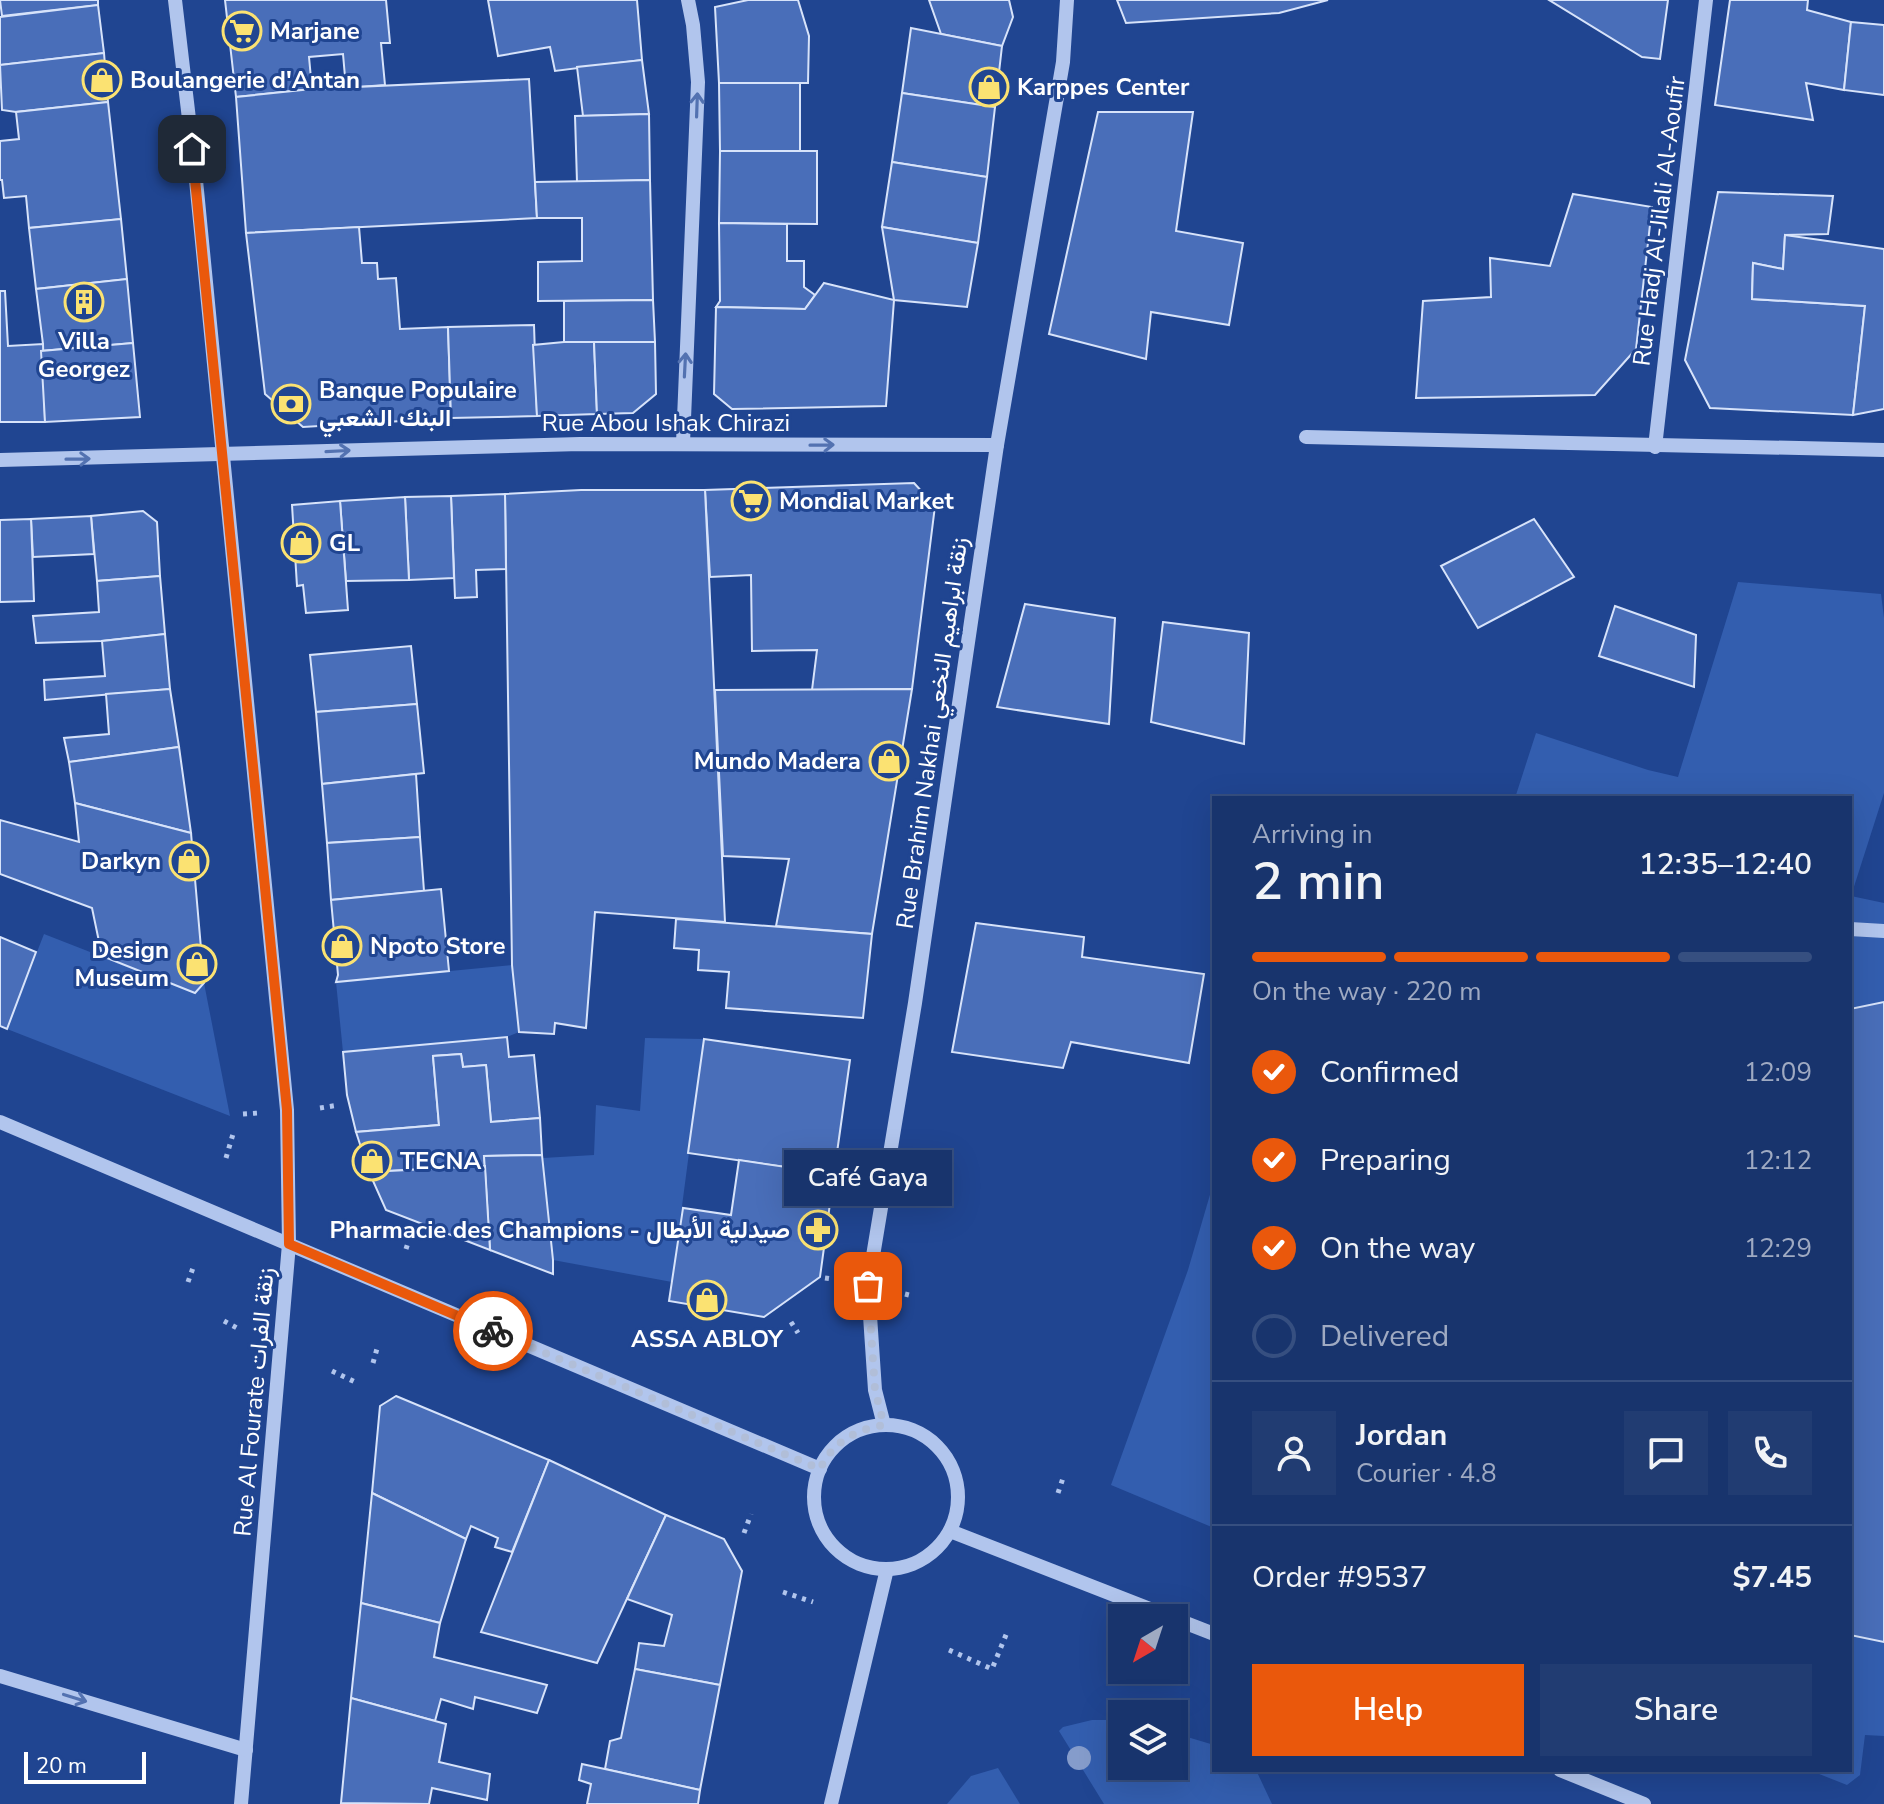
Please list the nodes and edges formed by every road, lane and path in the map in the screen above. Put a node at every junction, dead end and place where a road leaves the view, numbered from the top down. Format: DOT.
graph roads {
  1 [pos="175,0"];
  2 [pos="688,0"];
  3 [pos="1067,0"];
  4 [pos="1706,0"];
  5 [pos="1306,437"];
  6 [pos="683,443"];
  7 [pos="997,445"];
  8 [pos="1655,447"];
  9 [pos="1884,450"];
  10 [pos="221,454"];
  11 [pos="0,460"];
  12 [pos="1852,929"];
  13 [pos="1884,931"];
  14 [pos="339,1105"];
  15 [pos="320,1108"];
  16 [pos="259,1113"];
  17 [pos="243,1114"];
  18 [pos="0,1122"];
  19 [pos="233,1134"];
  20 [pos="226,1158"];
  21 [pos="412,1230"];
  22 [pos="289,1244"];
  23 [pos="406,1249"];
  24 [pos="194,1265"];
  25 [pos="188,1282"];
  26 [pos="905,1294"];
  27 [pos="913,1296"];
  28 [pos="224,1321"];
  29 [pos="791,1322"];
  30 [pos="237,1328"];
  31 [pos="798,1333"];
  32 [pos="378,1345"];
  33 [pos="373,1363"];
  34 [pos="332,1371"];
  35 [pos="355,1382"];
  36 [pos="884,1425"];
  37 [pos="820,1469"];
  38 [pos="1064,1475"];
  39 [pos="1058,1493"];
  40 [pos="751,1514"];
  41 [pos="950,1531"];
  42 [pos="744,1533"];
  43 [pos="887,1569"];
  44 [pos="783,1592"];
  45 [pos="813,1602"];
  46 [pos="1008,1630"];
  47 [pos="1212,1633"];
  48 [pos="949,1650"];
  49 [pos="0,1676"];
  50 [pos="246,1750"];
  51 [pos="1565,1772"];
  52 [pos="241,1804"];
  53 [pos="831,1804"];
  54 [pos="1644,1804"];
  1 -- 10 [label="street, Rue Al Fourate زنقة الفرات"];
  6 -- 2 [label="street, one-way"];
  3 -- 7 [label="street, Rue Brahim Nakhai زنقة ابراهيم النخعي"];
  4 -- 8 [label="street, Rue Hadj Al-Jilali Al-Aoufir"];
  5 -- 8 [label="street"];
  6 -- 7 [label="street, Rue Abou Ishak Chirazi, one-way"];
  10 -- 6 [label="street, Rue Abou Ishak Chirazi, one-way"];
  7 -- 36 [label="street, Rue Brahim Nakhai زنقة ابراهيم النخعي"];
  8 -- 9 [label="street"];
  11 -- 10 [label="street, Rue Abou Ishak Chirazi, one-way"];
  10 -- 22 [label="street, Rue Al Fourate زنقة الفرات"];
  12 -- 13 [label="street"];
  14 -- 15 [label="path"];
  16 -- 17 [label="path"];
  18 -- 22 [label="street"];
  19 -- 20 [label="path"];
  21 -- 23 [label="path"];
  22 -- 37 [label="street"];
  22 -- 50 [label="street, Rue Al Fourate زنقة الفرات"];
  24 -- 25 [label="path"];
  26 -- 27 [label="path"];
  28 -- 30 [label="path"];
  29 -- 31 [label="path"];
  32 -- 33 [label="path"];
  34 -- 35 [label="path"];
  36 -- 37 [label="street"];
  36 -- 41 [label="street"];
  37 -- 43 [label="street"];
  38 -- 39 [label="path"];
  40 -- 42 [label="path"];
  41 -- 43 [label="street"];
  41 -- 47 [label="street"];
  43 -- 53 [label="street"];
  44 -- 45 [label="path"];
  46 -- 48 [label="path"];
  49 -- 50 [label="street, one-way"];
  50 -- 52 [label="street, Rue Al Fourate زنقة الفرات"];
  51 -- 54 [label="street"];
}
